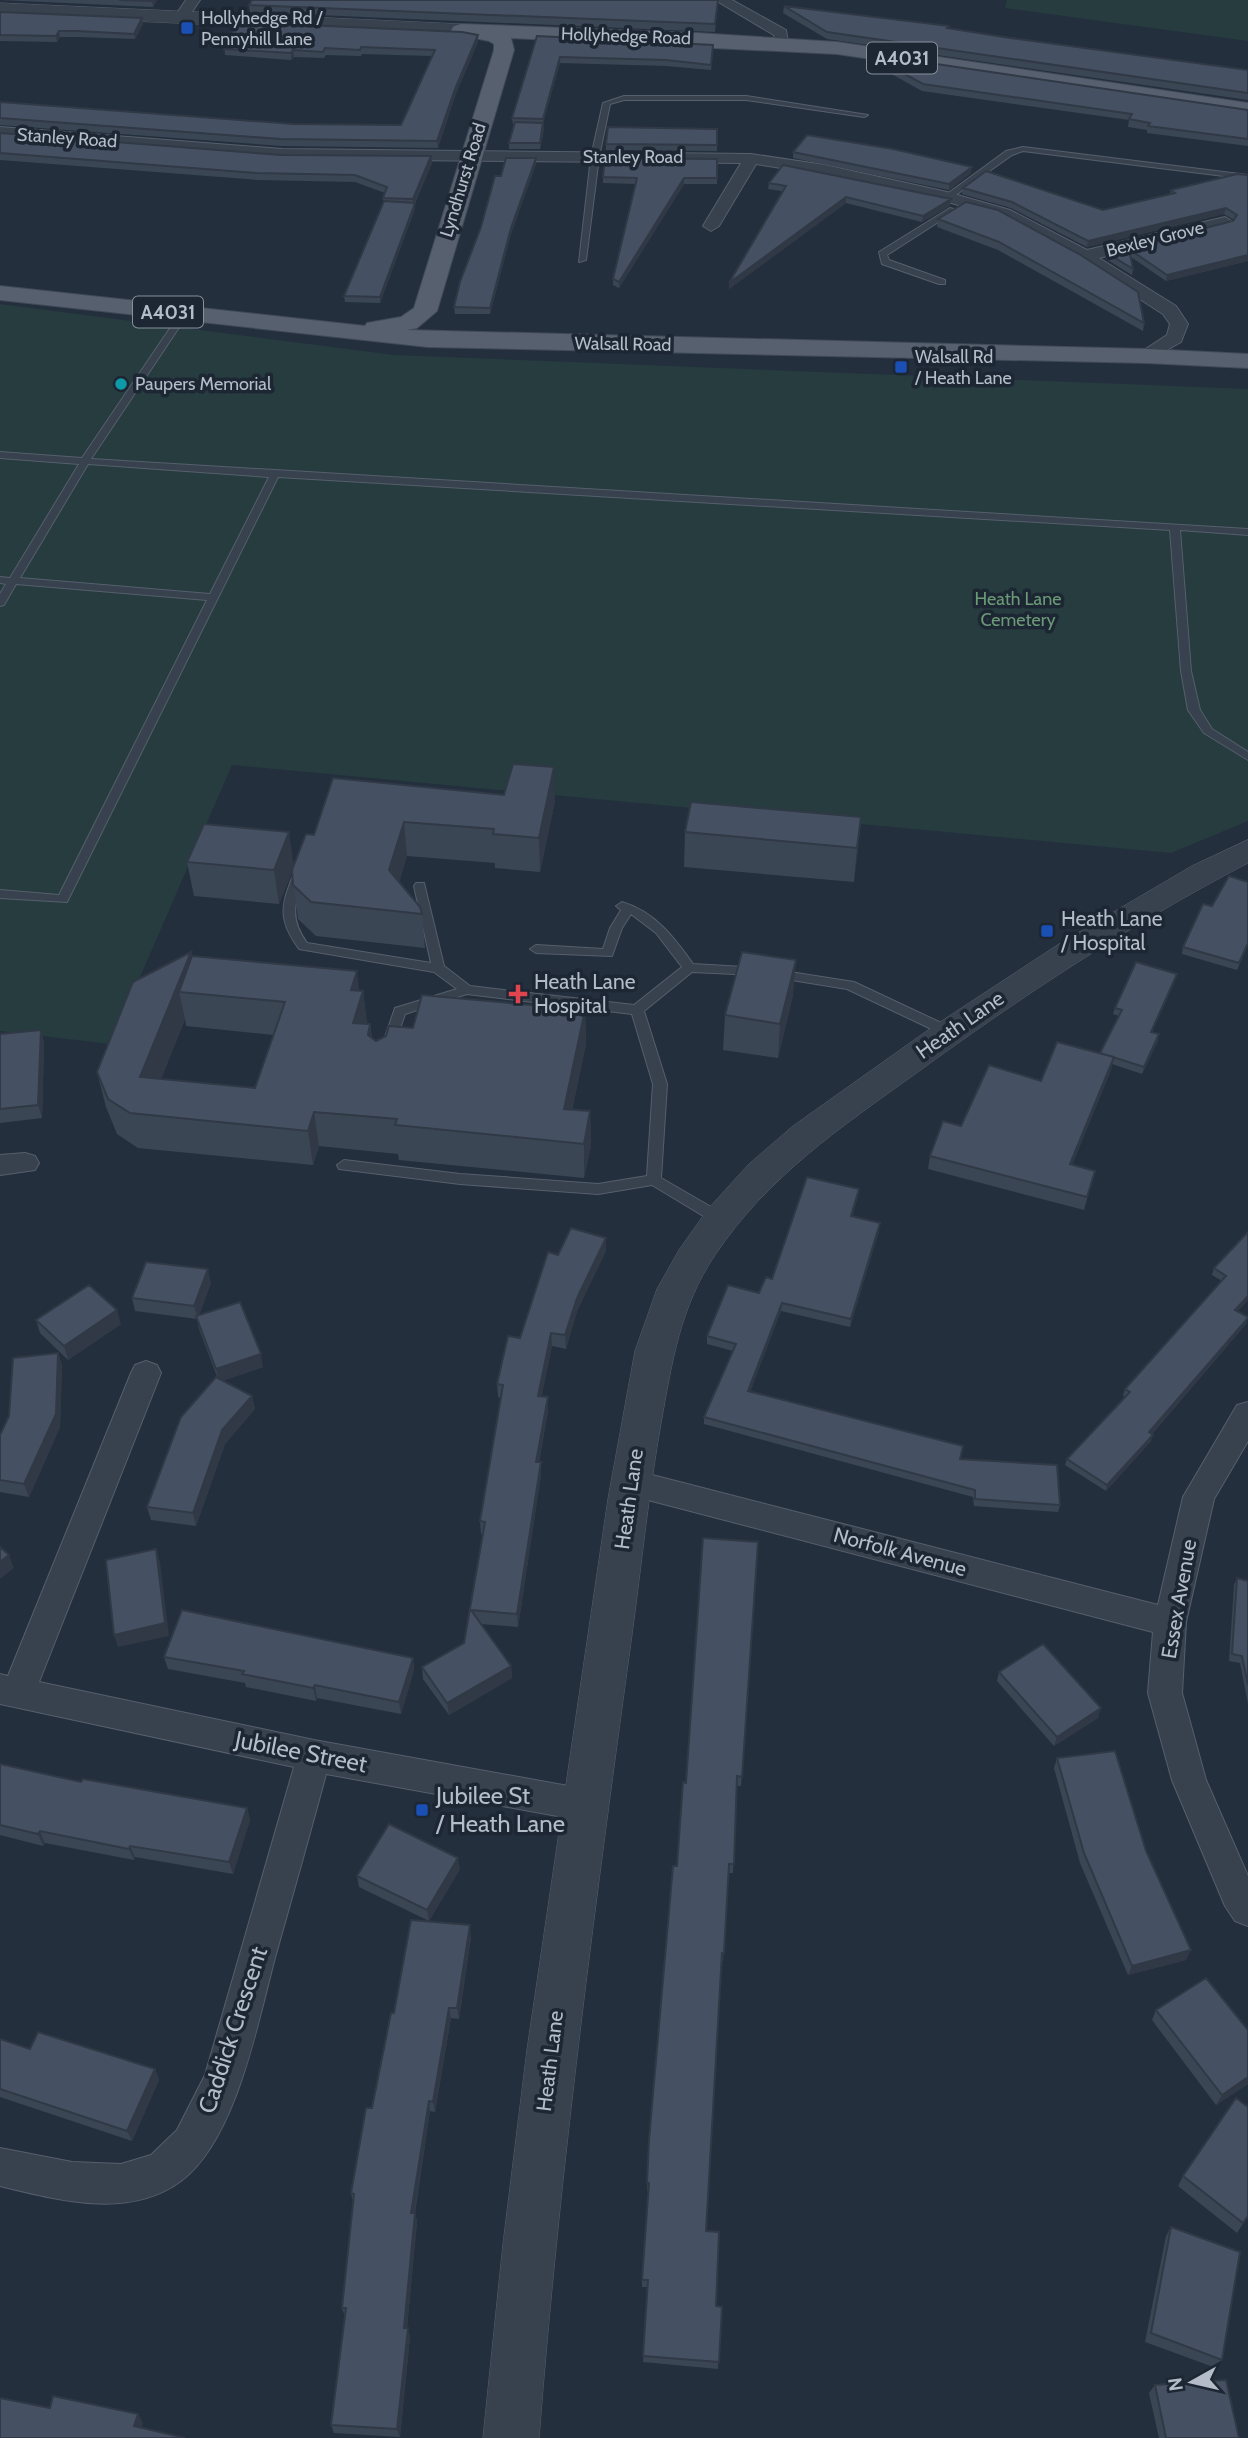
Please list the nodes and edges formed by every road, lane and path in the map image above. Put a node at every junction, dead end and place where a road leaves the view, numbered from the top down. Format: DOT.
graph roads {
  1 [pos="722,0"];
  2 [pos="187,8"];
  3 [pos="0,9"];
  4 [pos="461,30"];
  5 [pos="553,32"];
  6 [pos="782,43"];
  7 [pos="504,50"];
  8 [pos="1248,109"];
  9 [pos="864,115"];
  10 [pos="0,132"];
  11 [pos="470,155"];
  12 [pos="595,157"];
  13 [pos="751,159"];
  14 [pos="1248,177"];
  15 [pos="947,197"];
  16 [pos="966,203"];
  17 [pos="1225,222"];
  18 [pos="711,226"];
  19 [pos="1085,256"];
  20 [pos="582,260"];
  21 [pos="942,282"];
  22 [pos="0,293"];
  23 [pos="425,311"];
  24 [pos="184,314"];
  25 [pos="335,330"];
  26 [pos="506,342"];
  27 [pos="1147,356"];
  28 [pos="1248,361"];
  29 [pos="0,454"];
  30 [pos="85,461"];
  31 [pos="275,474"];
  32 [pos="1175,526"];
  33 [pos="1248,532"];
  34 [pos="0,580"];
  35 [pos="13,581"];
  36 [pos="214,597"];
  37 [pos="0,603"];
  38 [pos="1248,757"];
  39 [pos="1248,850"];
  40 [pos="303,866"];
  41 [pos="420,886"];
  42 [pos="0,894"];
  43 [pos="536,949"];
  44 [pos="438,968"];
  45 [pos="689,968"];
  46 [pos="467,990"];
  47 [pos="638,1010"];
  48 [pos="947,1031"];
  49 [pos="385,1056"];
  50 [pos="344,1165"];
  51 [pos="654,1180"];
  52 [pos="720,1219"];
  53 [pos="146,1373"];
  54 [pos="1248,1414"];
  55 [pos="629,1482"];
  56 [pos="1170,1622"];
  57 [pos="9,1691"];
  58 [pos="314,1755"];
  59 [pos="585,1805"];
  60 [pos="1248,1909"];
  61 [pos="0,2167"];
  62 [pos="512,2438"];
  1 -- 6 [label="street"];
  2 -- 3 [label="street, Hollyhedge Road"];
  2 -- 4 [label="street, Hollyhedge Road"];
  4 -- 5 [label="main road, Hollyhedge Road / A4031"];
  4 -- 7 [label="main road"];
  5 -- 6 [label="main road, Hollyhedge Road / A4031"];
  5 -- 7 [label="main road, A4031"];
  6 -- 8 [label="main road, Hollyhedge Road / A4031"];
  7 -- 11 [label="main road, Lyndhurst Road"];
  9 -- 12 [label="lane"];
  10 -- 11 [label="street, Stanley Road"];
  11 -- 12 [label="street, Stanley Road"];
  11 -- 23 [label="main road, Lyndhurst Road"];
  12 -- 13 [label="street, Stanley Road"];
  12 -- 20 [label="lane"];
  13 -- 15 [label="street, Stanley Road"];
  13 -- 18 [label="street"];
  14 -- 15 [label="lane"];
  15 -- 16 [label="street, Stanley Road"];
  16 -- 19 [label="street, Stanley Road"];
  16 -- 21 [label="lane"];
  17 -- 19 [label="street, Bexley Grove"];
  19 -- 27 [label="street, Stanley Road"];
  22 -- 24 [label="main road, Walsall Road / A4031"];
  23 -- 25 [label="main road, A4031"];
  23 -- 26 [label="main road, A4031"];
  24 -- 25 [label="main road, Walsall Road / A4031"];
  24 -- 30 [label="lane"];
  25 -- 26 [label="main road, Walsall Road / A4031"];
  26 -- 27 [label="main road, Walsall Road / A4031"];
  27 -- 28 [label="main road, Walsall Road / A4031"];
  29 -- 30 [label="lane"];
  30 -- 31 [label="lane"];
  30 -- 35 [label="lane"];
  31 -- 32 [label="lane"];
  31 -- 36 [label="lane"];
  32 -- 33 [label="lane"];
  32 -- 38 [label="lane"];
  34 -- 35 [label="lane"];
  35 -- 36 [label="lane"];
  35 -- 37 [label="lane"];
  36 -- 42 [label="lane"];
  39 -- 48 [label="street, Heath Lane"];
  40 -- 44 [label="lane"];
  41 -- 44 [label="lane"];
  43 -- 45 [label="lane"];
  44 -- 46 [label="lane"];
  45 -- 47 [label="lane"];
  45 -- 48 [label="lane"];
  46 -- 47 [label="lane"];
  46 -- 49 [label="lane"];
  47 -- 51 [label="lane"];
  48 -- 52 [label="street, Heath Lane"];
  50 -- 51 [label="lane"];
  51 -- 52 [label="lane"];
  52 -- 55 [label="street, Heath Lane"];
  53 -- 57 [label="street, Jubilee Street"];
  54 -- 56 [label="street, Essex Avenue"];
  55 -- 56 [label="street, Norfolk Avenue"];
  55 -- 59 [label="street, Heath Lane"];
  56 -- 60 [label="street, Essex Avenue"];
  57 -- 58 [label="street, Jubilee Street"];
  58 -- 59 [label="street, Jubilee Street"];
  58 -- 61 [label="street, Caddick Crescent"];
  59 -- 62 [label="street, Heath Lane"];
}
